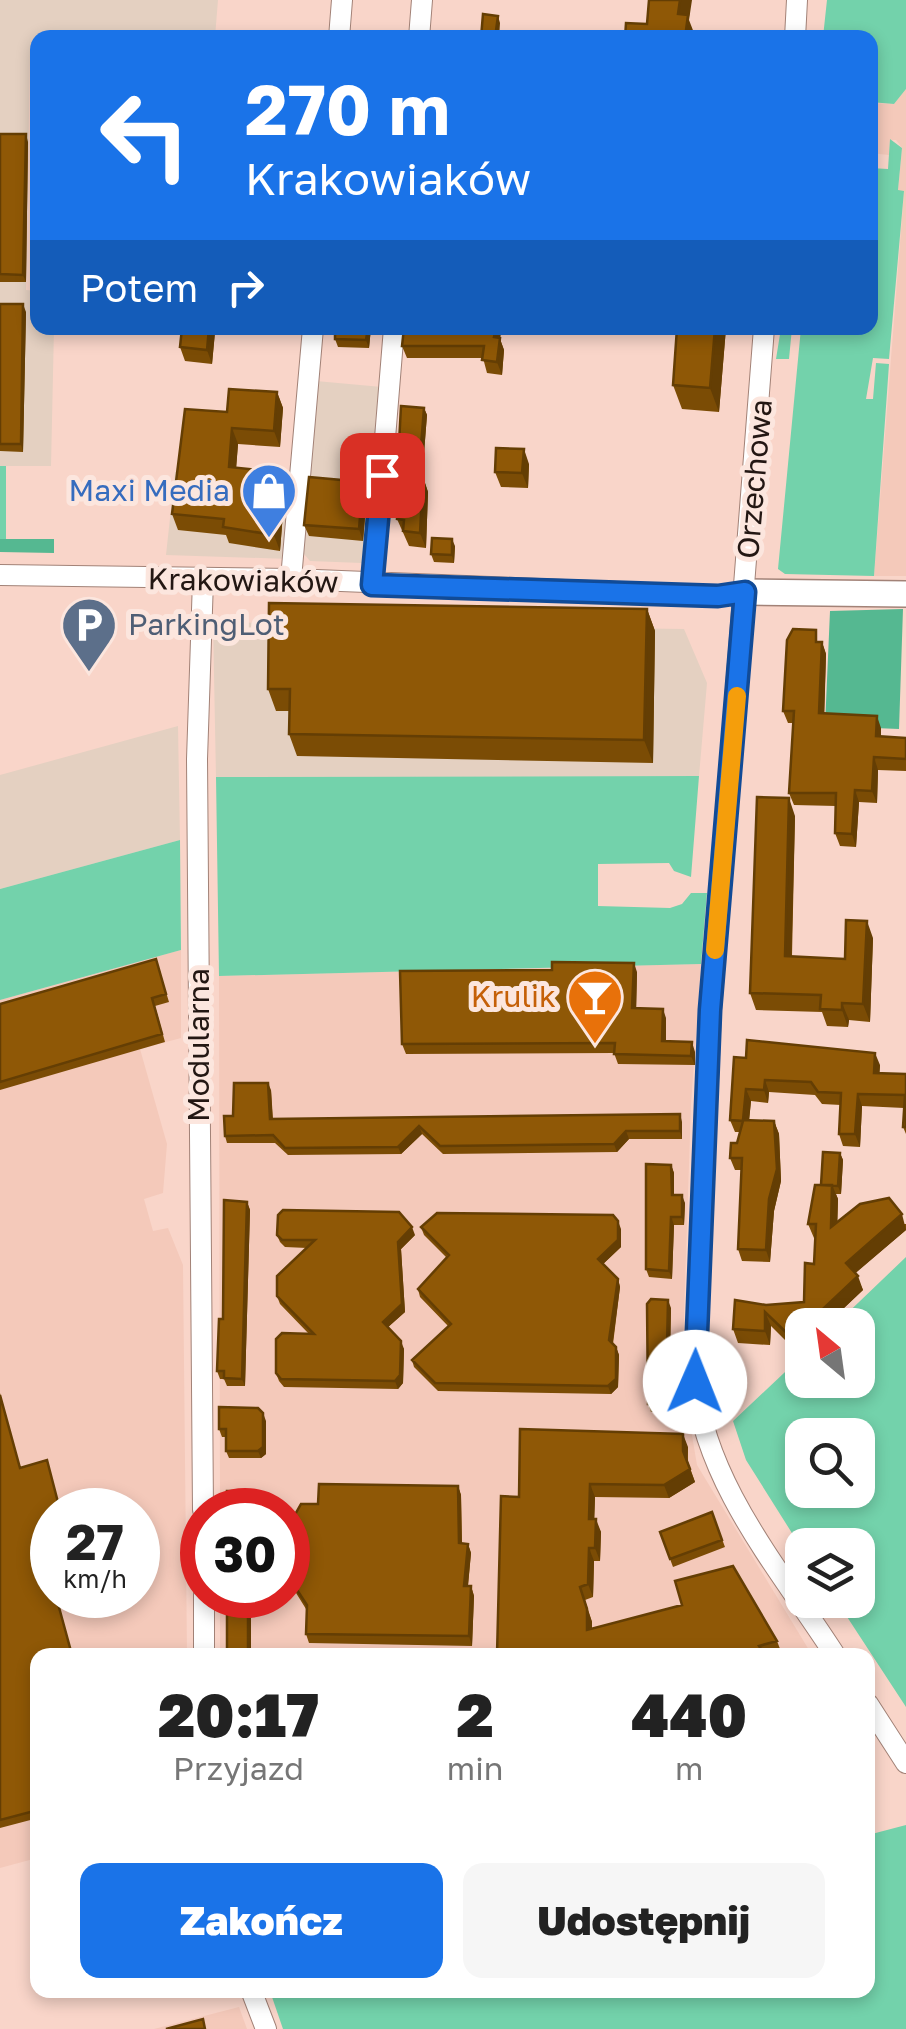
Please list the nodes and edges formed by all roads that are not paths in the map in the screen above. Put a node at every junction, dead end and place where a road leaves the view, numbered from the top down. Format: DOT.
graph roads {
  1 [pos="342,0"];
  2 [pos="422,0"];
  3 [pos="797,0"];
  4 [pos="340,30"];
  5 [pos="419,30"];
  6 [pos="795,30"];
  7 [pos="312,335"];
  8 [pos="393,335"];
  9 [pos="764,335"];
  10 [pos="770,335"];
  11 [pos="764,365"];
  12 [pos="0,575"];
  13 [pos="291,579"];
  14 [pos="203,580"];
  15 [pos="372,585"];
  16 [pos="745,592"];
  17 [pos="906,594"];
  18 [pos="203,1488"];
  19 [pos="204,1618"];
  20 [pos="204,1648"];
  21 [pos="832,1648"];
  22 [pos="875,1715"];
  23 [pos="906,1763"];
  24 [pos="254,1998"];
  25 [pos="266,2029"];
  1 -- 4 [label="street"];
  2 -- 5 [label="street"];
  3 -- 6 [label="street"];
  7 -- 13 [label="street"];
  8 -- 15 [label="street"];
  9 -- 11 [label="street, Orzechowa"];
  10 -- 11 [label="street, Orzechowa"];
  11 -- 16 [label="street, Orzechowa"];
  12 -- 14 [label="street, Krakowiaków"];
  13 -- 14 [label="street, Krakowiaków"];
  13 -- 15 [label="street, Krakowiaków"];
  14 -- 18 [label="street, Modularna"];
  15 -- 16 [label="street, Krakowiaków"];
  16 -- 17 [label="street, Krakowiaków"];
  16 -- 21 [label="street, Orzechowa"];
  19 -- 20 [label="street"];
  22 -- 23 [label="street"];
  24 -- 25 [label="street"];
}
